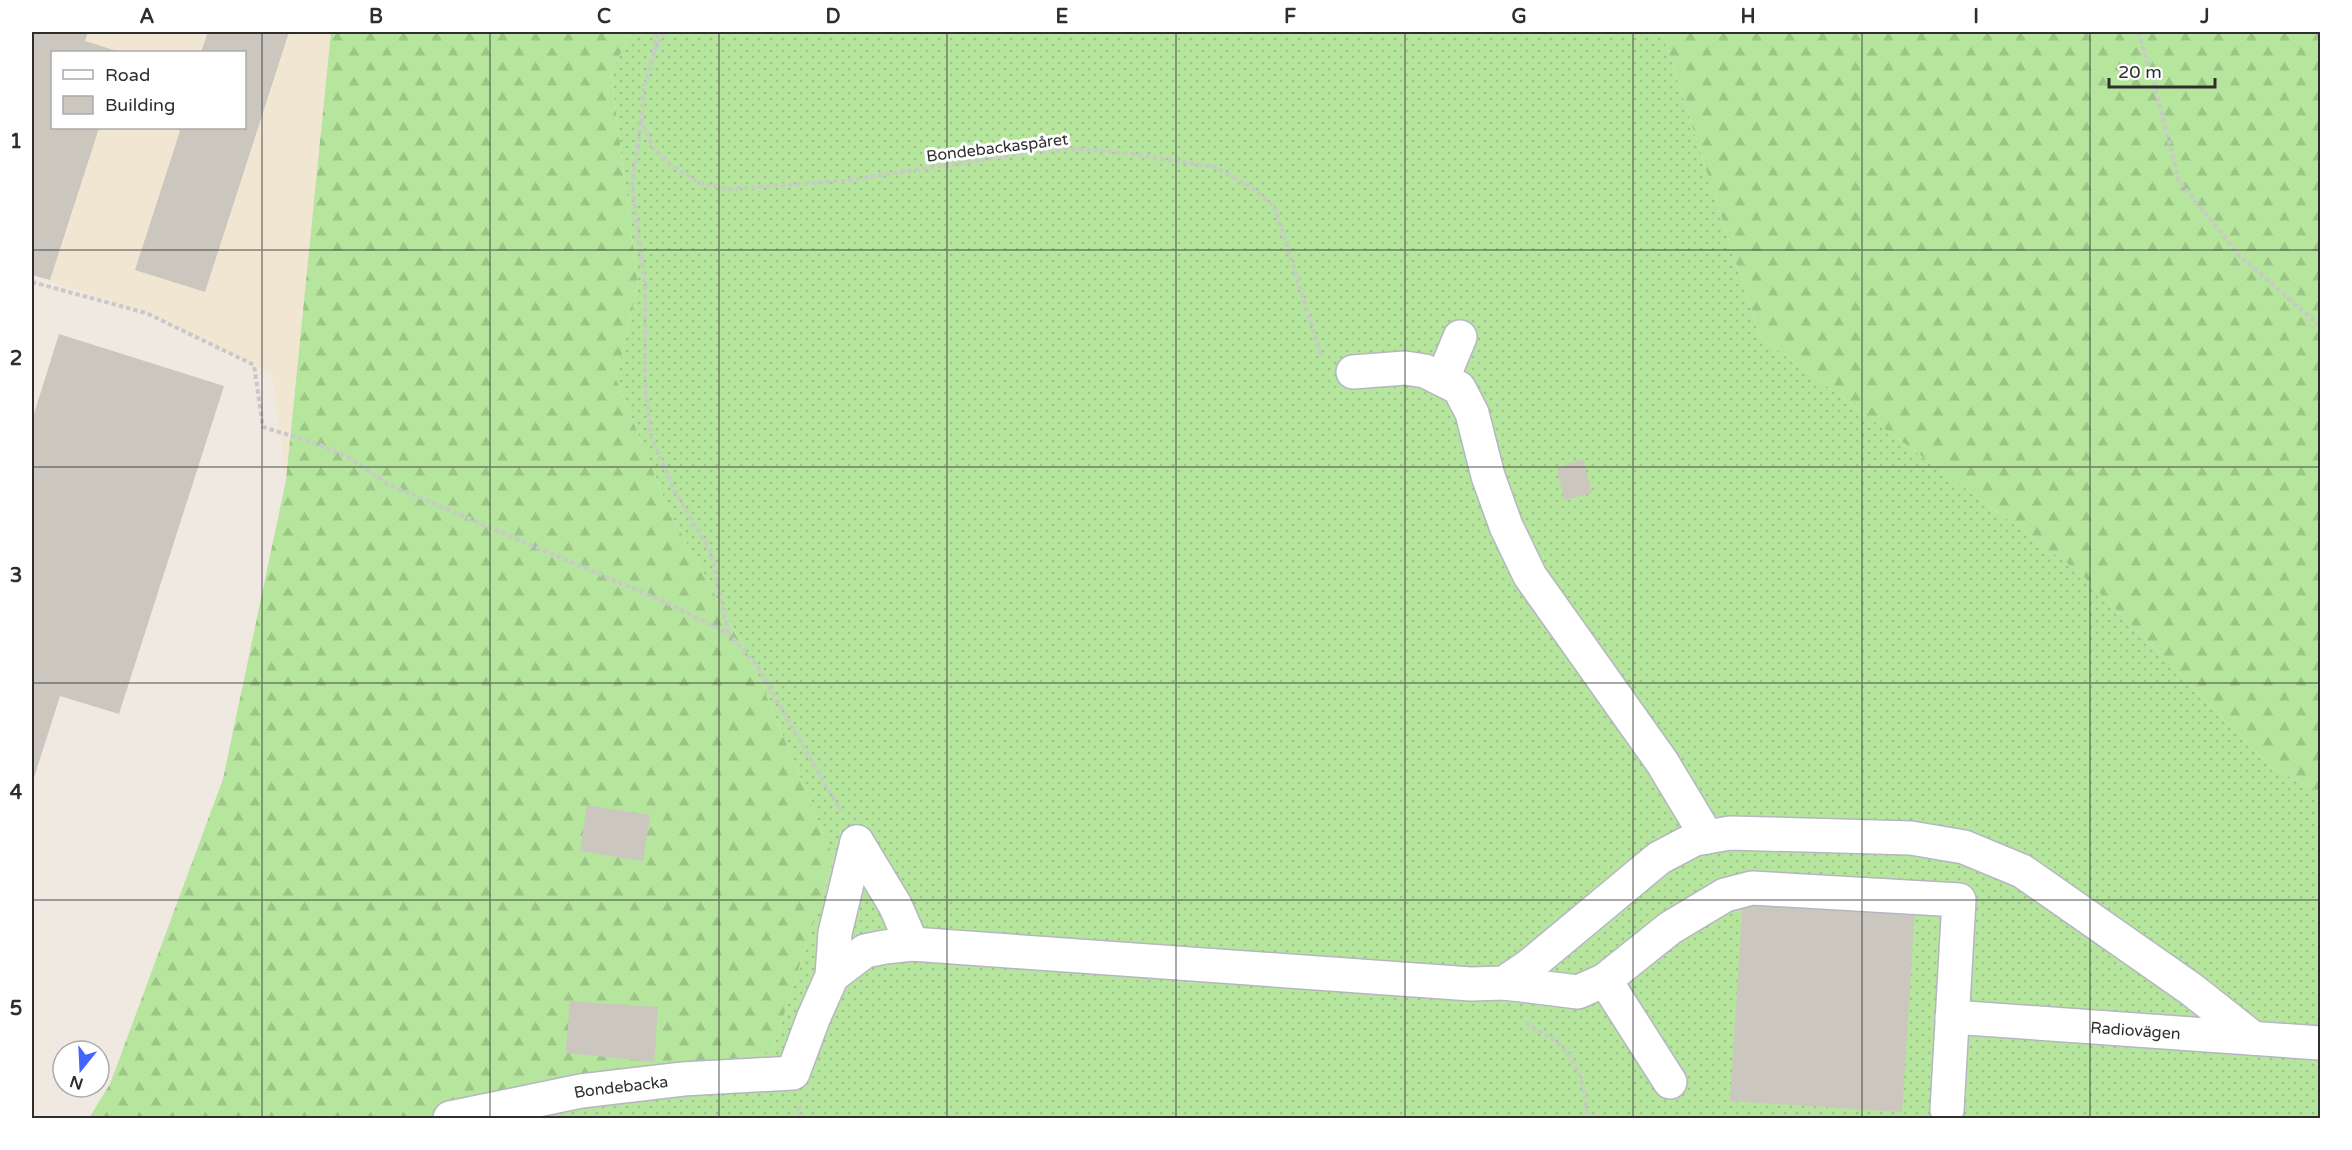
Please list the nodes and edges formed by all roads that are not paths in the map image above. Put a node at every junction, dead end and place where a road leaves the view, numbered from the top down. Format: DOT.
graph roads {
  1 [pos="1460,337"];
  2 [pos="1353,372"];
  3 [pos="1443,378"];
  4 [pos="1707,837"];
  5 [pos="912,944"];
  6 [pos="832,976"];
  7 [pos="1605,980"];
  8 [pos="1504,983"];
  9 [pos="1952,1017"];
  10 [pos="2253,1038"];
  11 [pos="2320,1043"];
  12 [pos="1670,1082"];
  13 [pos="1947,1110"];
  14 [pos="450,1119"];
  1 -- 3 [label="street"];
  2 -- 3 [label="street"];
  3 -- 4 [label="street"];
  4 -- 8 [label="street"];
  4 -- 10 [label="street"];
  5 -- 6 [label="street"];
  5 -- 6 [label="street"];
  5 -- 8 [label="street"];
  6 -- 14 [label="street, Bondebacka"];
  7 -- 8 [label="street"];
  7 -- 9 [label="street"];
  7 -- 12 [label="street"];
  9 -- 10 [label="street, Radiovägen"];
  9 -- 13 [label="street"];
  10 -- 11 [label="street, Radiovägen"];
}
